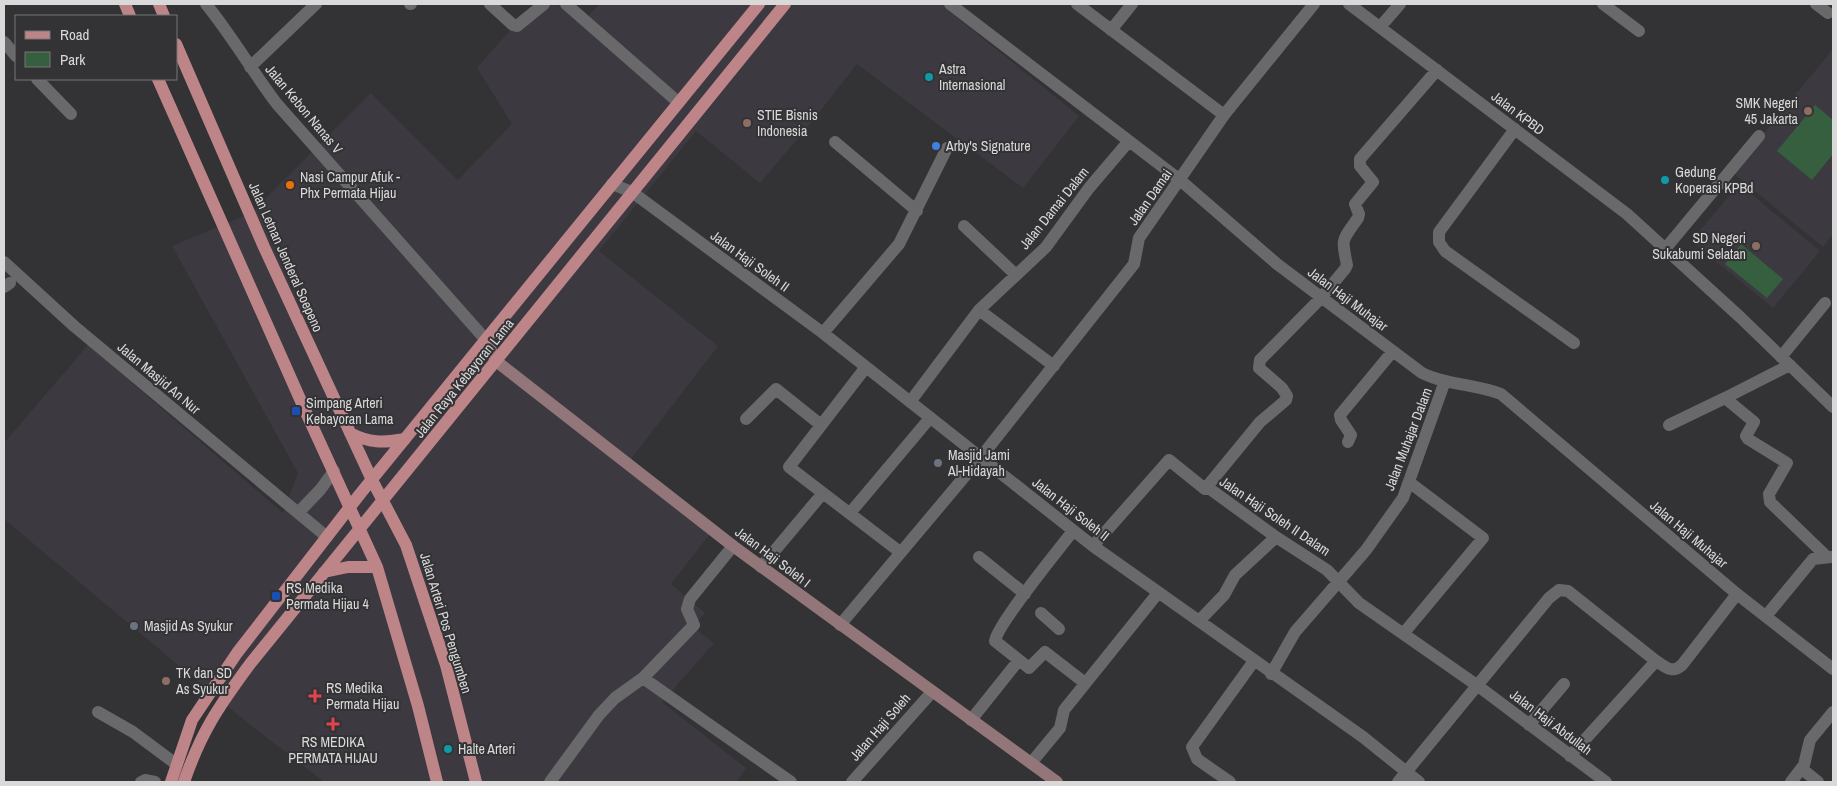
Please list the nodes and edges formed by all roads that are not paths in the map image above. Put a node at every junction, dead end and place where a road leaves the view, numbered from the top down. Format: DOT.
graph roads {
  1 [pos="206,4"];
  2 [pos="316,4"];
  3 [pos="490,4"];
  4 [pos="544,4"];
  5 [pos="566,4"];
  6 [pos="759,4"];
  7 [pos="785,4"];
  8 [pos="950,4"];
  9 [pos="1077,4"];
  10 [pos="1132,4"];
  11 [pos="1314,4"];
  12 [pos="1349,4"];
  13 [pos="1400,4"];
  14 [pos="1603,4"];
  15 [pos="1816,4"];
  16 [pos="1828,13"];
  17 [pos="1380,28"];
  18 [pos="1110,30"];
  19 [pos="1639,31"];
  20 [pos="4,42"];
  21 [pos="15,55"];
  22 [pos="179,62"];
  23 [pos="250,67"];
  24 [pos="1437,70"];
  25 [pos="38,80"];
  26 [pos="158,80"];
  27 [pos="678,102"];
  28 [pos="71,114"];
  29 [pos="1224,115"];
  30 [pos="1515,129"];
  31 [pos="1759,136"];
  32 [pos="1129,141"];
  33 [pos="835,142"];
  34 [pos="947,148"];
  35 [pos="1180,180"];
  36 [pos="612,184"];
  37 [pos="632,192"];
  38 [pos="917,211"];
  39 [pos="964,226"];
  40 [pos="568,238"];
  41 [pos="1665,249"];
  42 [pos="585,251"];
  43 [pos="4,262"];
  44 [pos="1016,275"];
  45 [pos="538,276"];
  46 [pos="554,289"];
  47 [pos="522,295"];
  48 [pos="1321,298"];
  49 [pos="1825,303"];
  50 [pos="539,308"];
  51 [pos="979,310"];
  52 [pos="823,333"];
  53 [pos="486,340"];
  54 [pos="1574,343"];
  55 [pos="1393,350"];
  56 [pos="1784,359"];
  57 [pos="496,361"];
  58 [pos="1054,366"];
  59 [pos="866,367"];
  60 [pos="1445,381"];
  61 [pos="1725,398"];
  62 [pos="910,402"];
  63 [pos="1833,407"];
  64 [pos="423,417"];
  65 [pos="930,418"];
  66 [pos="746,419"];
  67 [pos="821,425"];
  68 [pos="1668,425"];
  69 [pos="440,431"];
  70 [pos="350,432"];
  71 [pos="405,439"];
  72 [pos="1348,442"];
  73 [pos="981,457"];
  74 [pos="334,471"];
  75 [pos="372,480"];
  76 [pos="1409,482"];
  77 [pos="1205,489"];
  78 [pos="823,493"];
  79 [pos="384,500"];
  80 [pos="349,508"];
  81 [pos="850,513"];
  82 [pos="298,514"];
  83 [pos="361,528"];
  84 [pos="1073,531"];
  85 [pos="327,537"];
  86 [pos="1276,537"];
  87 [pos="733,546"];
  88 [pos="1093,546"];
  89 [pos="900,552"];
  90 [pos="979,557"];
  91 [pos="1829,557"];
  92 [pos="377,567"];
  93 [pos="761,567"];
  94 [pos="324,572"];
  95 [pos="1338,582"];
  96 [pos="1158,593"];
  97 [pos="1025,594"];
  98 [pos="1737,594"];
  99 [pos="1041,614"];
  100 [pos="1766,616"];
  101 [pos="1199,621"];
  102 [pos="840,625"];
  103 [pos="1059,628"];
  104 [pos="1403,634"];
  105 [pos="1019,660"];
  106 [pos="1254,661"];
  107 [pos="1656,661"];
  108 [pos="1833,669"];
  109 [pos="1271,674"];
  110 [pos="643,678"];
  111 [pos="1085,683"];
  112 [pos="1564,684"];
  113 [pos="1478,686"];
  114 [pos="932,692"];
  115 [pos="98,712"];
  116 [pos="1833,712"];
  117 [pos="971,720"];
  118 [pos="1529,725"];
  119 [pos="1570,756"];
  120 [pos="1031,763"];
  121 [pos="176,764"];
  122 [pos="1802,769"];
  123 [pos="1407,772"];
  124 [pos="141,782"];
  125 [pos="155,782"];
  126 [pos="171,782"];
  127 [pos="184,782"];
  128 [pos="437,782"];
  129 [pos="476,782"];
  130 [pos="550,782"];
  131 [pos="790,782"];
  132 [pos="852,782"];
  133 [pos="1057,782"];
  134 [pos="1230,782"];
  135 [pos="1398,782"];
  136 [pos="1419,782"];
  137 [pos="1606,782"];
  138 [pos="1791,782"];
  139 [pos="1818,782"];
  1 -- 23 [label="street, Jalan Kebon Nanas V"];
  2 -- 23 [label="street"];
  3 -- 4 [label="street"];
  5 -- 27 [label="street"];
  6 -- 27 [label="main road, Jalan Raya Kebayoran Lama"];
  7 -- 37 [label="main road, Jalan Raya Kebayoran Lama"];
  8 -- 32 [label="street, Jalan Haji Muhajar"];
  9 -- 18 [label="street"];
  10 -- 18 [label="street"];
  11 -- 29 [label="street, Jalan Damai"];
  12 -- 17 [label="street, Jalan KPBD"];
  13 -- 17 [label="street"];
  14 -- 19 [label="street"];
  15 -- 16 [label="street"];
  17 -- 24 [label="street, Jalan KPBD"];
  18 -- 29 [label="street"];
  20 -- 21 [label="street"];
  22 -- 70 [label="main road, Jalan Letnan Jenderal Soepeno"];
  23 -- 53 [label="street, Jalan Kebon Nanas V"];
  24 -- 30 [label="street, Jalan KPBD"];
  24 -- 48 [label="street"];
  25 -- 28 [label="street"];
  26 -- 74 [label="main road"];
  27 -- 36 [label="main road, Jalan Raya Kebayoran Lama"];
  29 -- 35 [label="street, Jalan Damai"];
  30 -- 41 [label="street, Jalan KPBD"];
  30 -- 54 [label="street"];
  31 -- 41 [label="street"];
  32 -- 35 [label="street, Jalan Haji Muhajar"];
  32 -- 44 [label="street, Jalan Damai Dalam"];
  33 -- 38 [label="street"];
  34 -- 38 [label="street"];
  35 -- 48 [label="street, Jalan Haji Muhajar"];
  35 -- 58 [label="street, Jalan Damai"];
  36 -- 37 [label="street, Jalan Haji Soleh II"];
  36 -- 40 [label="main road, Jalan Raya Kebayoran Lama"];
  37 -- 42 [label="main road, Jalan Raya Kebayoran Lama"];
  37 -- 52 [label="street, Jalan Haji Soleh II"];
  38 -- 52 [label="street"];
  39 -- 44 [label="street"];
  40 -- 42 [label="main road"];
  40 -- 45 [label="main road, Jalan Raya Kebayoran Lama"];
  41 -- 56 [label="street, Jalan KPBD"];
  42 -- 46 [label="main road, Jalan Raya Kebayoran Lama"];
  43 -- 82 [label="street, Jalan Masjid An Nur"];
  44 -- 51 [label="street, Jalan Damai Dalam"];
  45 -- 46 [label="main road"];
  45 -- 47 [label="main road, Jalan Raya Kebayoran Lama"];
  46 -- 50 [label="main road, Jalan Raya Kebayoran Lama"];
  47 -- 50 [label="main road"];
  47 -- 53 [label="main road, Jalan Raya Kebayoran Lama"];
  48 -- 55 [label="street, Jalan Haji Muhajar"];
  48 -- 77 [label="street"];
  49 -- 56 [label="street"];
  50 -- 57 [label="main road, Jalan Raya Kebayoran Lama"];
  51 -- 58 [label="street"];
  51 -- 62 [label="street, Jalan Damai Dalam"];
  52 -- 59 [label="street, Jalan Haji Soleh II"];
  53 -- 57 [label="street, Jalan Haji Soleh I"];
  53 -- 64 [label="main road, Jalan Raya Kebayoran Lama"];
  55 -- 60 [label="street, Jalan Haji Muhajar"];
  55 -- 72 [label="street"];
  56 -- 61 [label="street"];
  56 -- 63 [label="street, Jalan KPBD"];
  57 -- 69 [label="main road, Jalan Raya Kebayoran Lama"];
  57 -- 87 [label="street, Jalan Haji Soleh I"];
  58 -- 73 [label="street, Jalan Damai"];
  59 -- 62 [label="street, Jalan Haji Soleh II"];
  59 -- 67 [label="street"];
  60 -- 76 [label="street, Jalan Muhajar Dalam"];
  60 -- 98 [label="street, Jalan Haji Muhajar"];
  61 -- 68 [label="street"];
  61 -- 91 [label="street"];
  62 -- 65 [label="street, Jalan Haji Soleh II"];
  64 -- 69 [label="main road"];
  64 -- 71 [label="main road, Jalan Raya Kebayoran Lama"];
  65 -- 73 [label="street, Jalan Haji Soleh II"];
  65 -- 81 [label="street"];
  66 -- 67 [label="street"];
  67 -- 78 [label="street"];
  69 -- 79 [label="main road, Jalan Raya Kebayoran Lama"];
  70 -- 71 [label="main road"];
  70 -- 75 [label="main road, Jalan Letnan Jenderal Soepeno"];
  71 -- 75 [label="main road, Jalan Raya Kebayoran Lama"];
  73 -- 84 [label="street, Jalan Haji Soleh II"];
  73 -- 89 [label="street"];
  74 -- 80 [label="main road"];
  74 -- 82 [label="street"];
  75 -- 79 [label="main road, Jalan Arteri Pos Pengumben"];
  75 -- 80 [label="main road, Jalan Raya Kebayoran Lama"];
  76 -- 95 [label="street, Jalan Muhajar Dalam"];
  76 -- 104 [label="street"];
  77 -- 86 [label="street, Jalan Haji Soleh II Dalam"];
  77 -- 88 [label="street, Jalan Haji Soleh II Dalam"];
  78 -- 81 [label="street"];
  78 -- 93 [label="street"];
  79 -- 83 [label="main road, Jalan Raya Kebayoran Lama"];
  79 -- 129 [label="main road, Jalan Arteri Pos Pengumben"];
  80 -- 83 [label="main road"];
  80 -- 85 [label="main road, Jalan Raya Kebayoran Lama"];
  81 -- 89 [label="street"];
  82 -- 85 [label="street, Jalan Masjid An Nur"];
  83 -- 92 [label="main road"];
  83 -- 94 [label="main road, Jalan Raya Kebayoran Lama"];
  84 -- 88 [label="street, Jalan Haji Soleh II"];
  84 -- 97 [label="street"];
  85 -- 121 [label="main road, Jalan Raya Kebayoran Lama"];
  86 -- 95 [label="street, Jalan Haji Soleh II Dalam"];
  86 -- 101 [label="street"];
  87 -- 93 [label="street, Jalan Haji Soleh I"];
  87 -- 110 [label="street"];
  88 -- 96 [label="street, Jalan Haji Soleh II"];
  89 -- 102 [label="street"];
  90 -- 97 [label="street"];
  91 -- 100 [label="street"];
  92 -- 94 [label="main road"];
  92 -- 128 [label="main road"];
  93 -- 102 [label="street, Jalan Haji Soleh I"];
  94 -- 127 [label="main road, Jalan Raya Kebayoran Lama"];
  95 -- 104 [label="street, Jalan Haji Soleh II Dalam"];
  95 -- 109 [label="street, Jalan Muhajar Dalam"];
  96 -- 101 [label="street, Jalan Haji Soleh II"];
  96 -- 111 [label="street"];
  97 -- 105 [label="street"];
  98 -- 100 [label="street, Jalan Haji Muhajar"];
  98 -- 107 [label="street"];
  99 -- 103 [label="street"];
  100 -- 108 [label="street, Jalan Haji Muhajar"];
  101 -- 106 [label="street, Jalan Haji Soleh II"];
  102 -- 114 [label="street, Jalan Haji Soleh I"];
  104 -- 113 [label="street, Jalan Haji Soleh II Dalam"];
  105 -- 111 [label="street"];
  105 -- 117 [label="street"];
  106 -- 109 [label="street, Jalan Haji Soleh II"];
  106 -- 134 [label="street"];
  107 -- 113 [label="street"];
  107 -- 119 [label="street"];
  109 -- 123 [label="street, Jalan Haji Soleh II"];
  110 -- 130 [label="street"];
  110 -- 131 [label="street"];
  111 -- 120 [label="street"];
  112 -- 118 [label="street"];
  113 -- 118 [label="street, Jalan Haji Abdullah"];
  113 -- 123 [label="street"];
  114 -- 117 [label="street, Jalan Haji Soleh I"];
  114 -- 132 [label="street, Jalan Haji Soleh"];
  115 -- 121 [label="street"];
  116 -- 122 [label="street"];
  117 -- 120 [label="street, Jalan Haji Soleh I"];
  118 -- 119 [label="street, Jalan Haji Abdullah"];
  119 -- 137 [label="street, Jalan Haji Abdullah"];
  120 -- 133 [label="street, Jalan Haji Soleh I"];
  121 -- 126 [label="main road, Jalan Raya Kebayoran Lama"];
  122 -- 138 [label="street"];
  122 -- 139 [label="street"];
  123 -- 135 [label="street"];
  123 -- 136 [label="street, Jalan Haji Soleh II"];
  124 -- 125 [label="street"];
}
